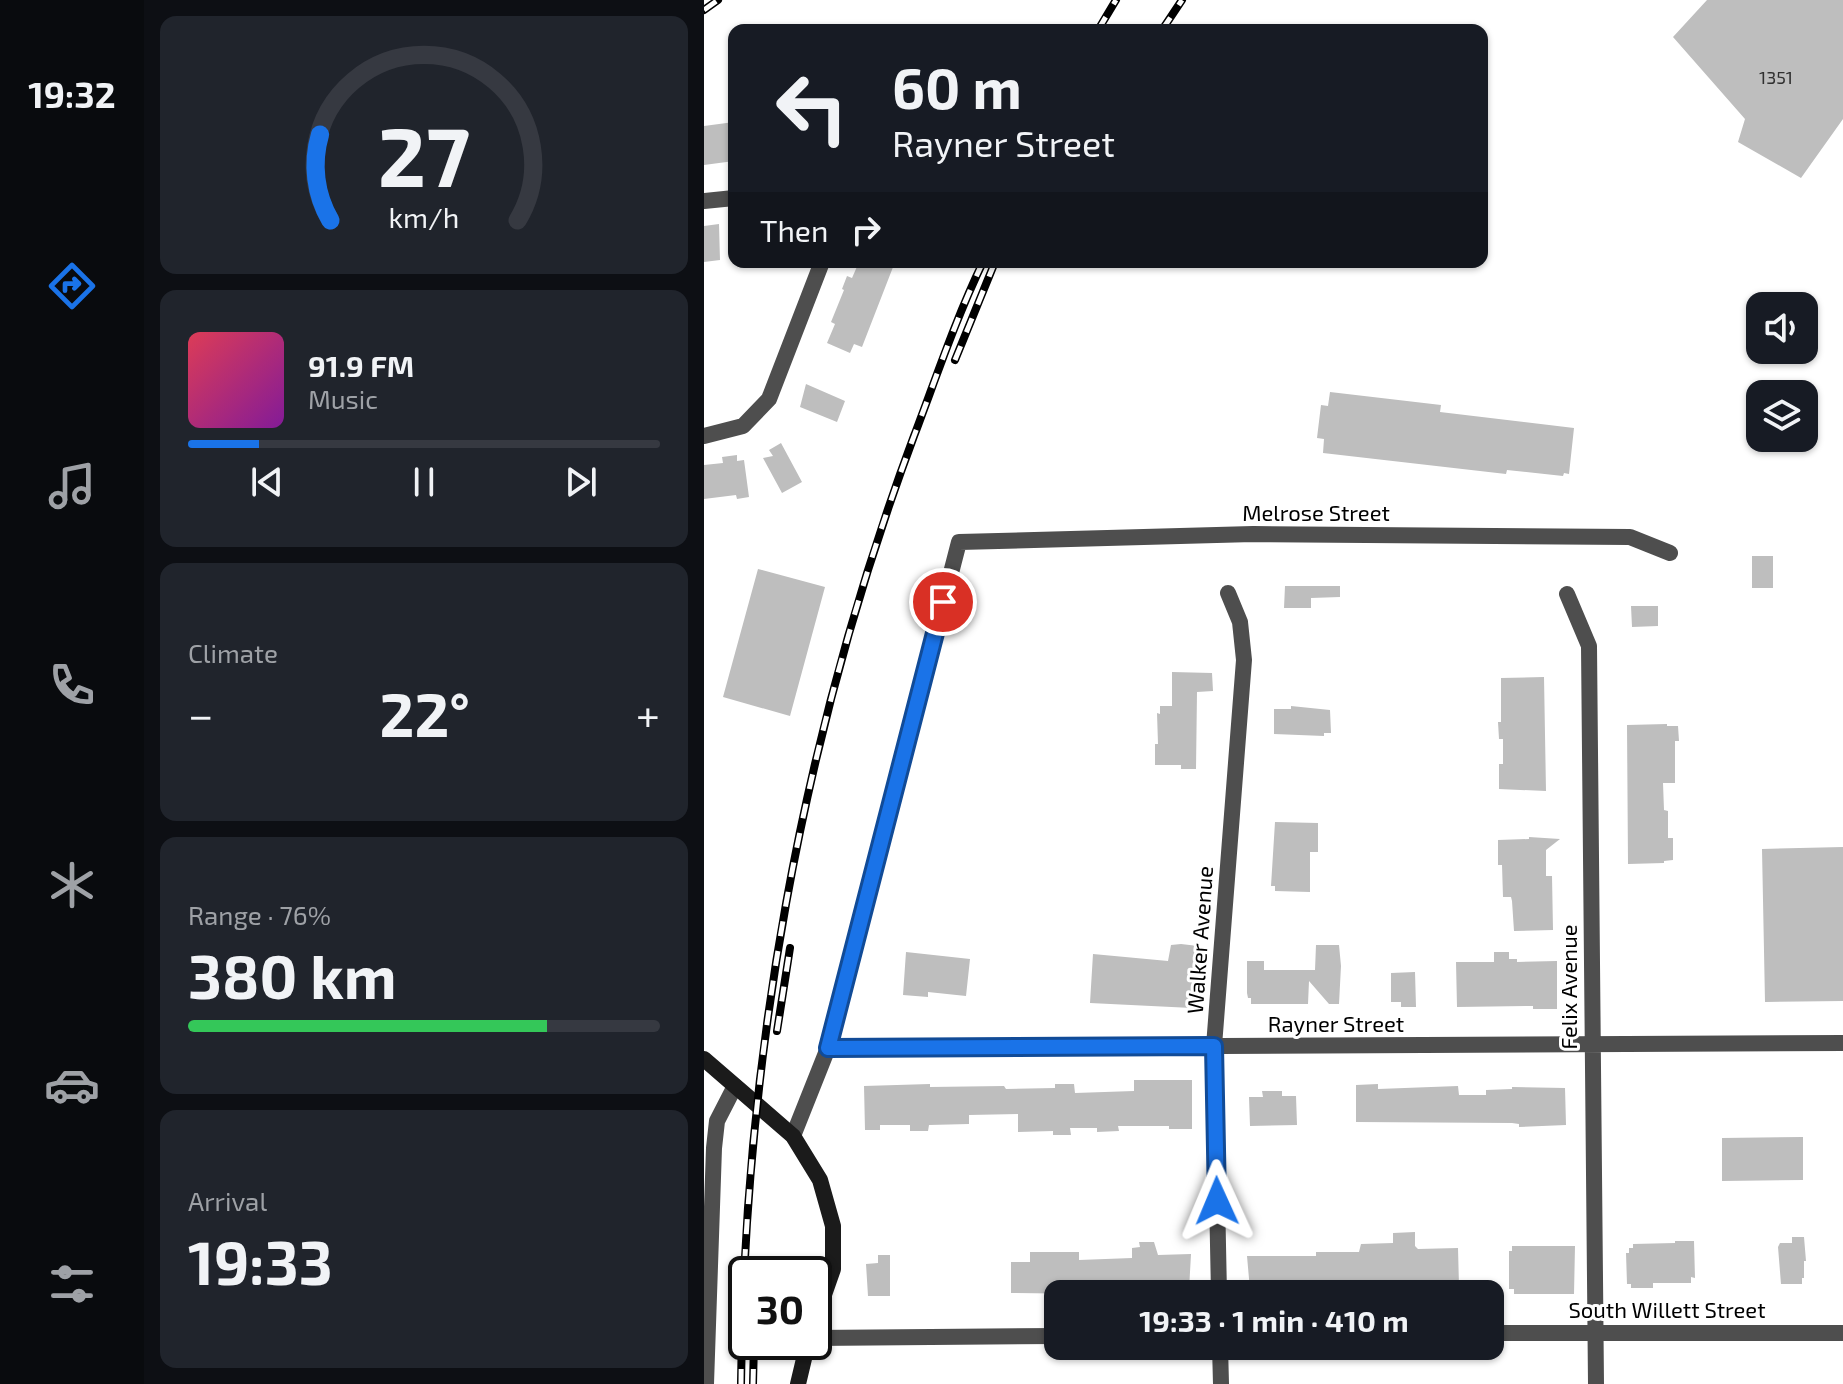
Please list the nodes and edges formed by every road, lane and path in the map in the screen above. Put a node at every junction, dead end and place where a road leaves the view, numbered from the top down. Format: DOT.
graph roads {
  1 [pos="728,199"];
  2 [pos="704,201"];
  3 [pos="820,268"];
  4 [pos="704,436"];
  5 [pos="1670,553"];
  6 [pos="1228,593"];
  7 [pos="1567,594"];
  8 [pos="1843,1043"];
  9 [pos="1592,1045"];
  10 [pos="1214,1046"];
  11 [pos="828,1048"];
  12 [pos="704,1059"];
  13 [pos="735,1086"];
  14 [pos="793,1136"];
  15 [pos="832,1272"];
  16 [pos="1219,1280"];
  17 [pos="1595,1332"];
  18 [pos="1504,1333"];
  19 [pos="1843,1333"];
  20 [pos="1044,1336"];
  21 [pos="832,1338"];
  22 [pos="804,1360"];
  23 [pos="1220,1360"];
  24 [pos="706,1384"];
  25 [pos="798,1384"];
  26 [pos="1221,1384"];
  27 [pos="1596,1384"];
  1 -- 2 [label="street"];
  3 -- 4 [label="street"];
  5 -- 11 [label="street, Melrose Street"];
  6 -- 10 [label="street, Walker Avenue"];
  7 -- 9 [label="street, Felix Avenue"];
  8 -- 9 [label="street, Rayner Street"];
  9 -- 10 [label="street, Rayner Street"];
  9 -- 17 [label="street, Felix Avenue"];
  10 -- 11 [label="street, Rayner Street"];
  10 -- 16 [label="street, Walker Avenue"];
  11 -- 14 [label="street"];
  12 -- 13 [label="main road"];
  13 -- 14 [label="main road"];
  13 -- 24 [label="street"];
  14 -- 15 [label="main road"];
  17 -- 18 [label="street, South Willett Street"];
  17 -- 19 [label="street, South Willett Street"];
  17 -- 27 [label="street, Felix Avenue"];
  20 -- 21 [label="street"];
  22 -- 25 [label="main road"];
  23 -- 26 [label="street"];
}
